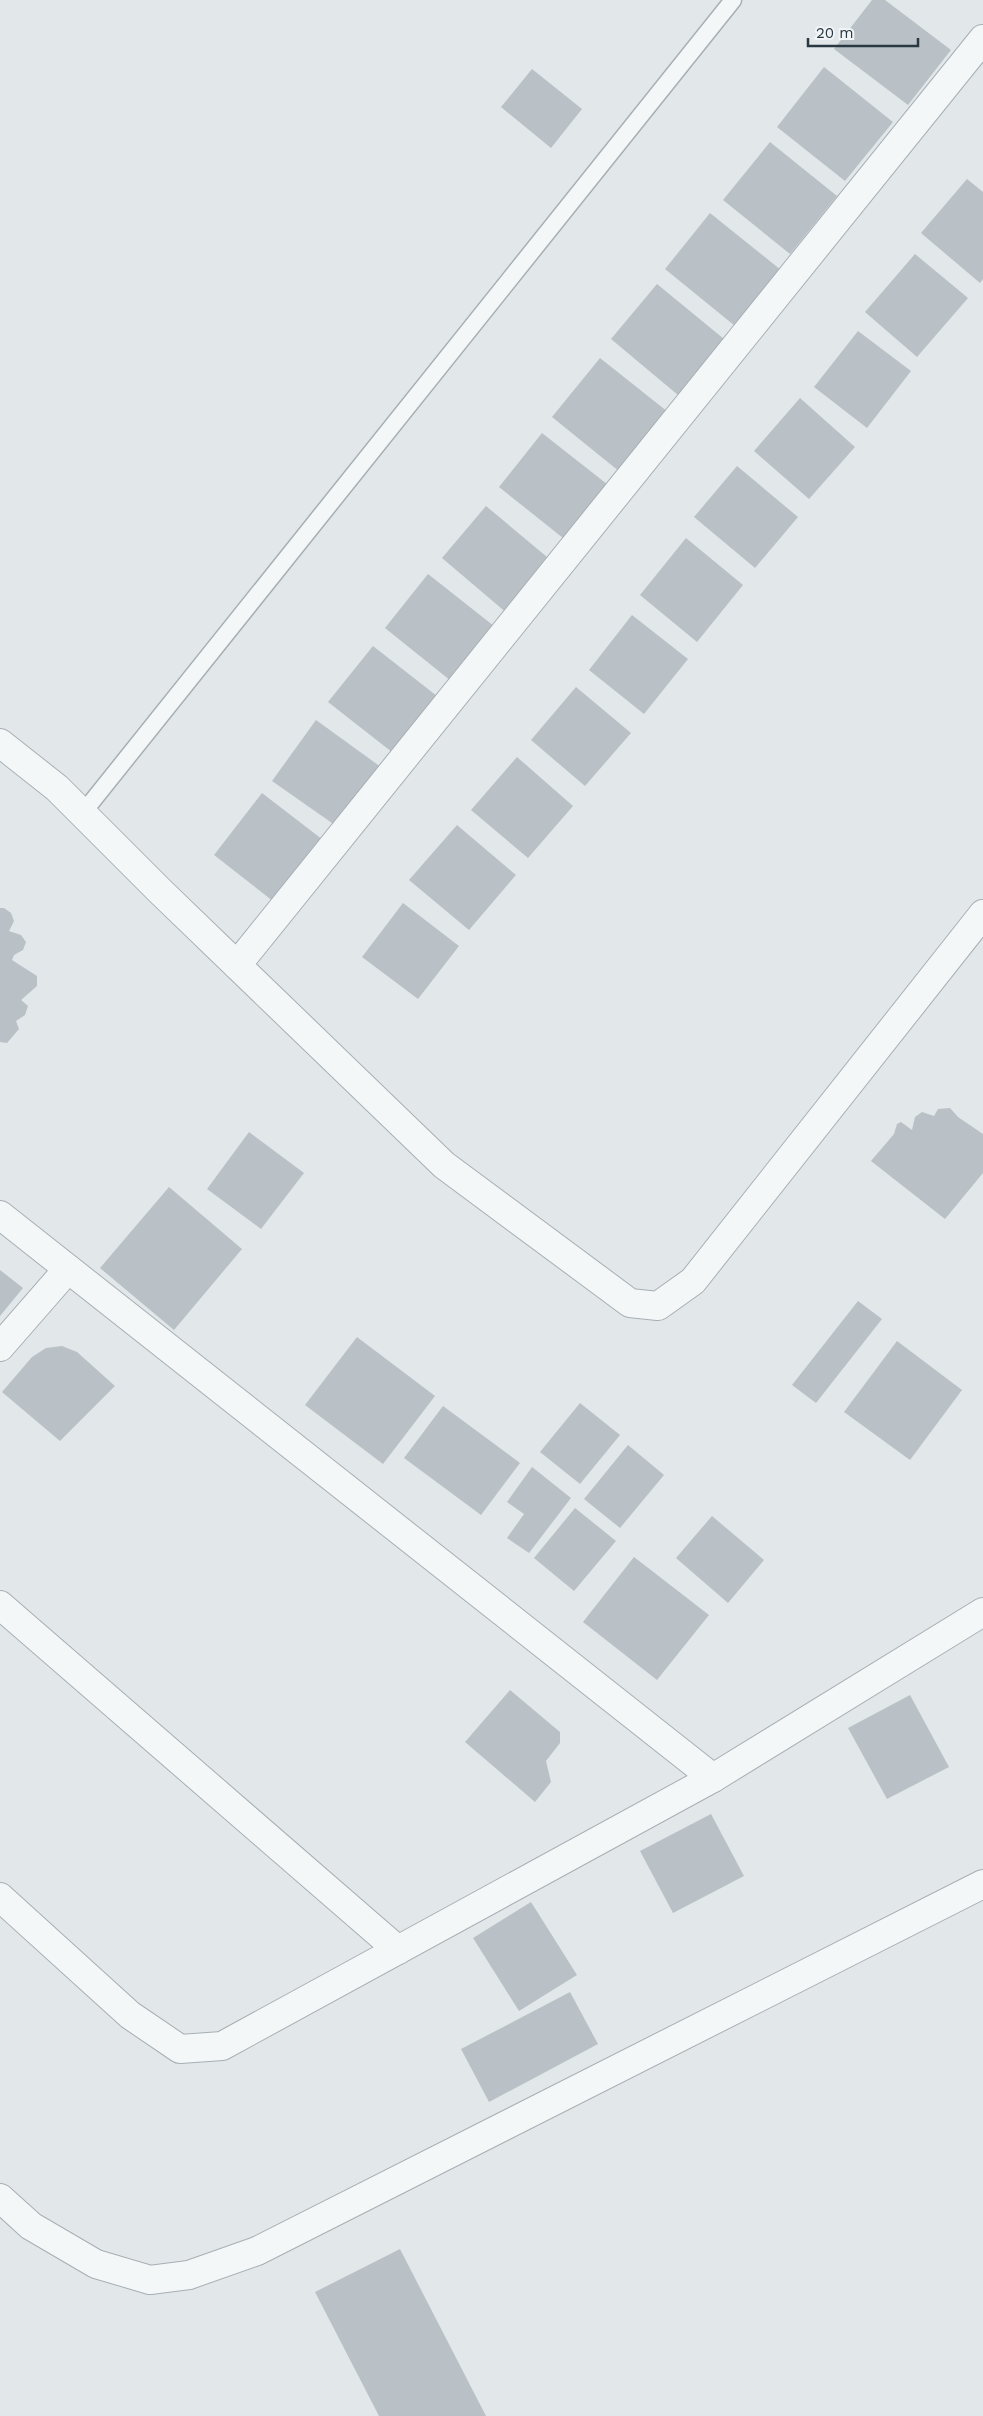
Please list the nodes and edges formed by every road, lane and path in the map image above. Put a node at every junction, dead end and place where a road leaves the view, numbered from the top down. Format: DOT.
graph roads {
  1 [pos="732,0"];
  2 [pos="983,38"];
  3 [pos="0,743"];
  4 [pos="82,814"];
  5 [pos="978,929"];
  6 [pos="237,965"];
  7 [pos="0,1215"];
  8 [pos="68,1270"];
  9 [pos="0,1347"];
  10 [pos="0,1605"];
  11 [pos="983,1612"];
  12 [pos="713,1778"];
  13 [pos="983,1884"];
  14 [pos="0,1897"];
  15 [pos="398,1950"];
  16 [pos="0,2198"];
  1 -- 4 [label="lane"];
  2 -- 6 [label="street"];
  3 -- 4 [label="street"];
  4 -- 6 [label="street"];
  5 -- 6 [label="street"];
  7 -- 8 [label="street"];
  8 -- 9 [label="street"];
  8 -- 12 [label="street"];
  10 -- 15 [label="street"];
  11 -- 12 [label="street"];
  12 -- 15 [label="street"];
  13 -- 16 [label="street"];
  14 -- 15 [label="street"];
}
